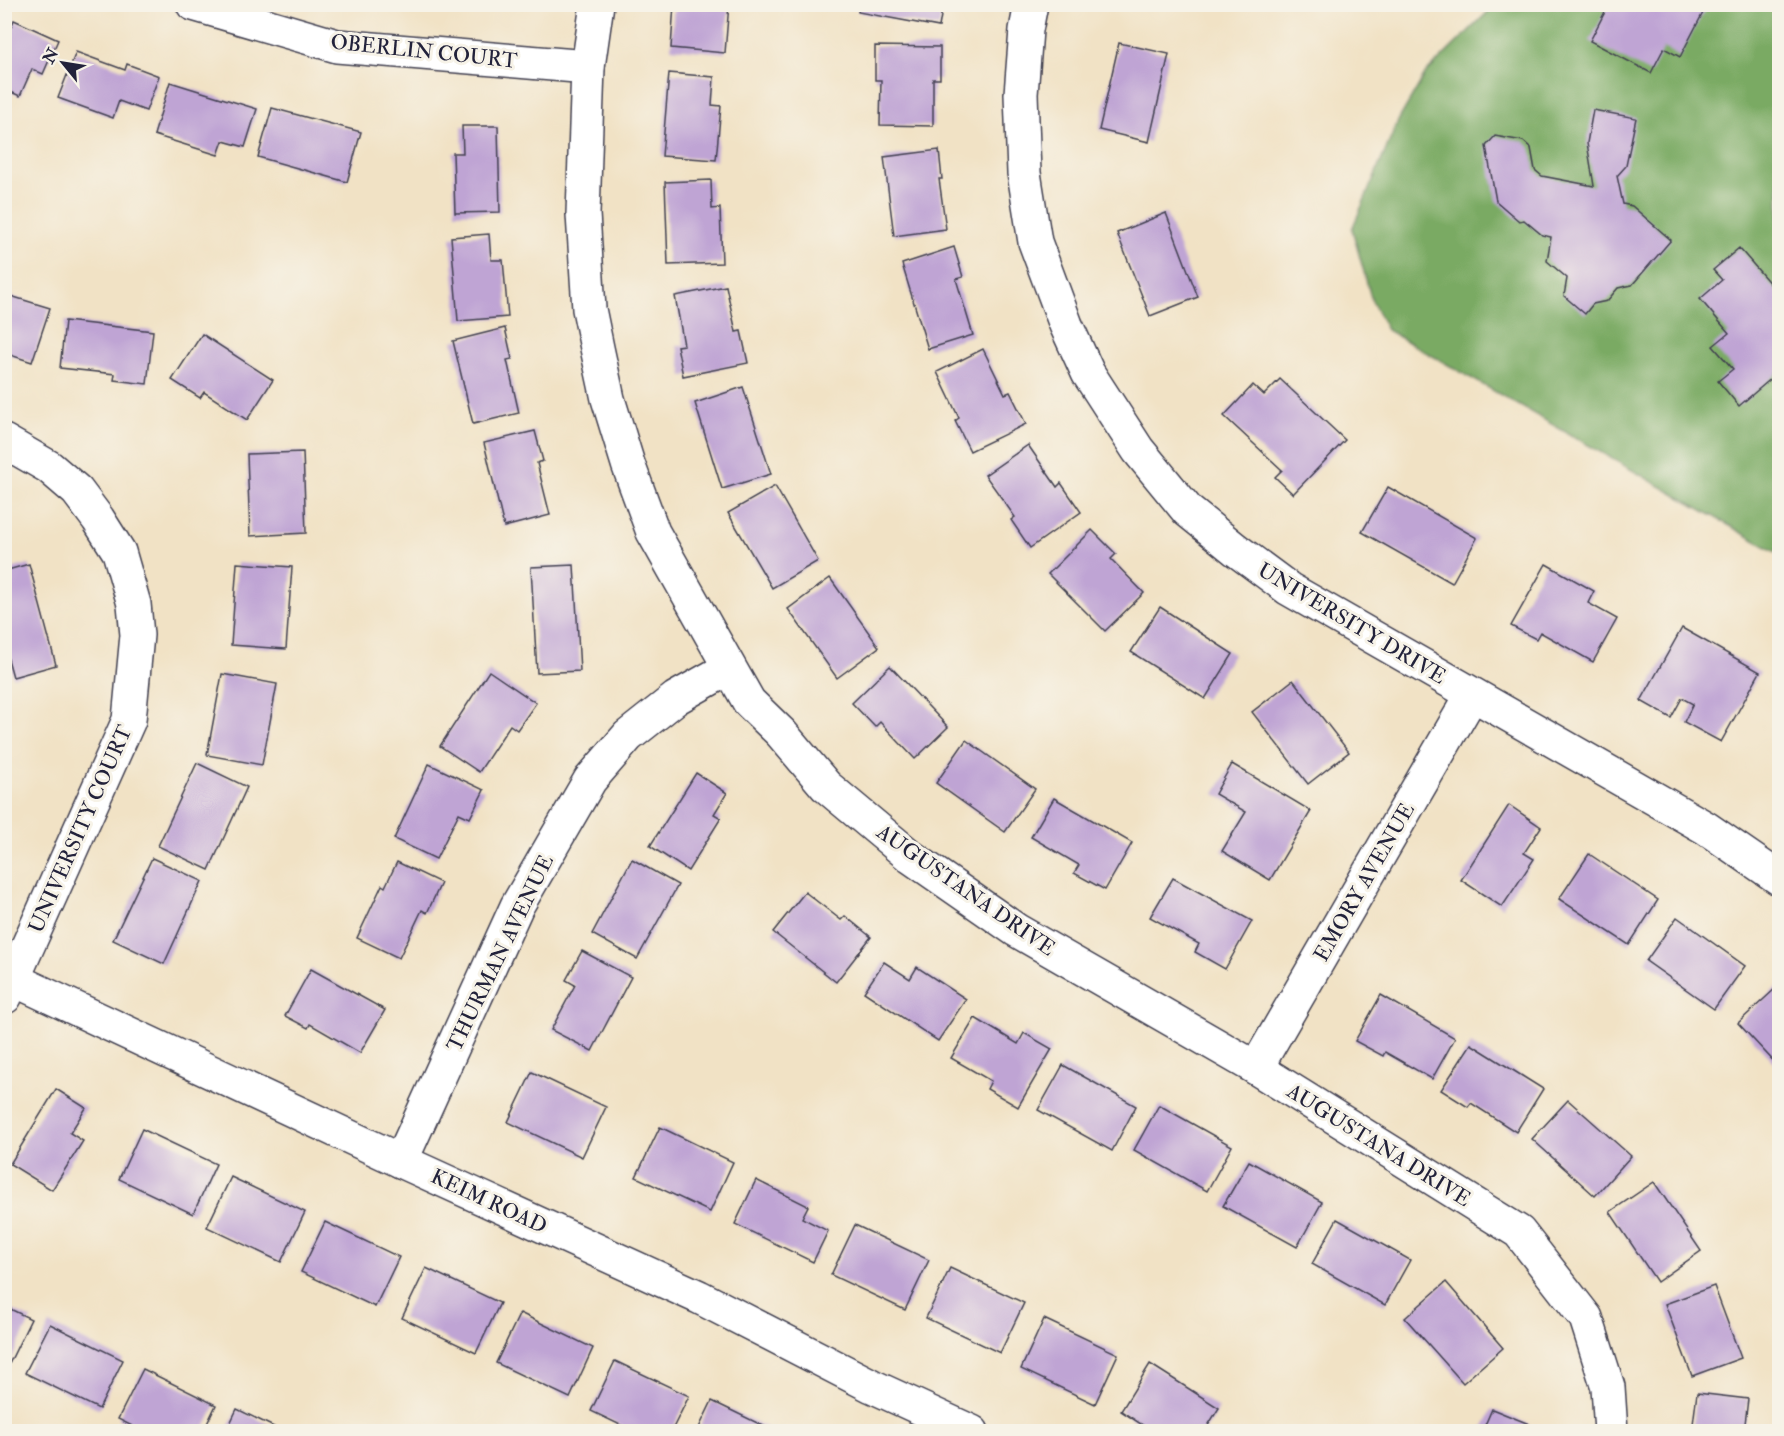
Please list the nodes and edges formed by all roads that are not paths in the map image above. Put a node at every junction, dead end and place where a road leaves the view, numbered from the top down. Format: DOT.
graph roads {
  1 [pos="193,4"];
  2 [pos="597,4"];
  3 [pos="1031,4"];
  4 [pos="588,67"];
  5 [pos="4,441"];
  6 [pos="729,668"];
  7 [pos="1472,695"];
  8 [pos="1779,879"];
  9 [pos="8,984"];
  10 [pos="1256,1068"];
  11 [pos="401,1161"];
  12 [pos="972,1431"];
  13 [pos="1611,1431"];
  1 -- 4 [label="street, OBERLIN COURT"];
  2 -- 4 [label="street, AUGUSTANA DRIVE"];
  3 -- 7 [label="street, UNIVERSITY DRIVE"];
  4 -- 6 [label="street, AUGUSTANA DRIVE"];
  5 -- 9 [label="street, UNIVERSITY COURT"];
  6 -- 10 [label="street, AUGUSTANA DRIVE"];
  6 -- 11 [label="street, THURMAN AVENUE"];
  7 -- 8 [label="street, UNIVERSITY DRIVE"];
  7 -- 10 [label="street, EMORY AVENUE"];
  9 -- 11 [label="street, KEIM ROAD"];
  10 -- 13 [label="street, AUGUSTANA DRIVE"];
  11 -- 12 [label="street, KEIM ROAD"];
}
